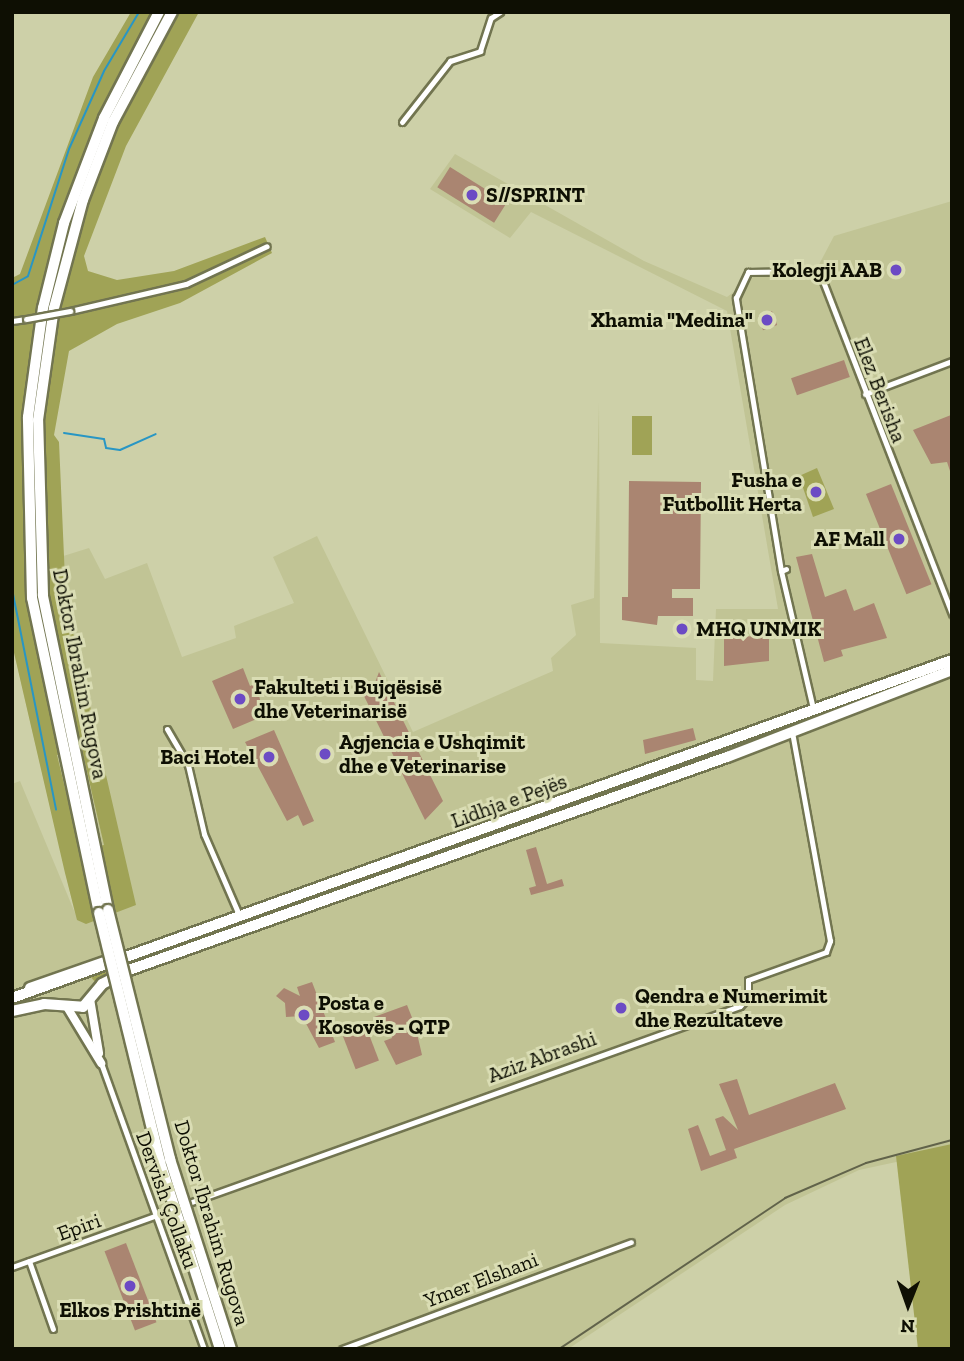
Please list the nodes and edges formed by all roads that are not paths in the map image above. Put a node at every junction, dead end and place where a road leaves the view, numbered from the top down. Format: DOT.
graph roads {
  1 [pos="159,12"];
  2 [pos="172,12"];
  3 [pos="500,12"];
  4 [pos="402,122"];
  5 [pos="267,246"];
  6 [pos="12,321"];
  7 [pos="952,361"];
  8 [pos="865,394"];
  9 [pos="952,614"];
  10 [pos="952,660"];
  11 [pos="952,670"];
  12 [pos="813,711"];
  13 [pos="167,729"];
  14 [pos="792,732"];
  15 [pos="103,911"];
  16 [pos="240,917"];
  17 [pos="137,953"];
  18 [pos="78,976"];
  19 [pos="61,983"];
  20 [pos="12,997"];
  21 [pos="91,997"];
  22 [pos="67,1006"];
  23 [pos="12,1011"];
  24 [pos="101,1063"];
  25 [pos="156,1215"];
  26 [pos="631,1242"];
  27 [pos="29,1261"];
  28 [pos="12,1268"];
  29 [pos="53,1329"];
  30 [pos="204,1349"];
  31 [pos="220,1349"];
  32 [pos="231,1349"];
  33 [pos="342,1349"];
  1 -- 15 [label="highway, Doktor Ibrahim Rugova"];
  2 -- 15 [label="highway, Doktor Ibrahim Rugova"];
  3 -- 4 [label="street"];
  5 -- 6 [label="street, bridge"];
  7 -- 8 [label="street"];
  8 -- 9 [label="street, Elez Berisha"];
  8 -- 12 [label="street, Elez Berisha"];
  10 -- 12 [label="highway, Lidhja e Pejës"];
  11 -- 14 [label="highway, Lidhja e Pejës"];
  12 -- 16 [label="highway, Lidhja e Pejës"];
  13 -- 16 [label="street"];
  14 -- 21 [label="highway, Lidhja e Pejës"];
  14 -- 25 [label="street, Aziz Abrashi"];
  15 -- 31 [label="highway, Doktor Ibrahim Rugova, bridge"];
  15 -- 32 [label="highway, Doktor Ibrahim Rugova, bridge"];
  16 -- 17 [label="highway, Lidhja e Pejës"];
  17 -- 18 [label="highway, Lidhja e Pejës"];
  17 -- 20 [label="highway"];
  18 -- 19 [label="highway, Lidhja e Pejës"];
  18 -- 21 [label="highway"];
  19 -- 20 [label="highway, Lidhja e Pejës"];
  19 -- 22 [label="highway"];
  21 -- 22 [label="highway, Lidhja e Pejës"];
  21 -- 24 [label="street"];
  22 -- 23 [label="highway, Lidhja e Pejës"];
  22 -- 24 [label="street"];
  24 -- 25 [label="street, Dervish Çollaku"];
  25 -- 27 [label="street, Epiri"];
  25 -- 30 [label="street, Dervish Çollaku"];
  26 -- 33 [label="street, Ymer Elshani"];
  27 -- 28 [label="street, Epiri"];
  27 -- 29 [label="street"];
}
